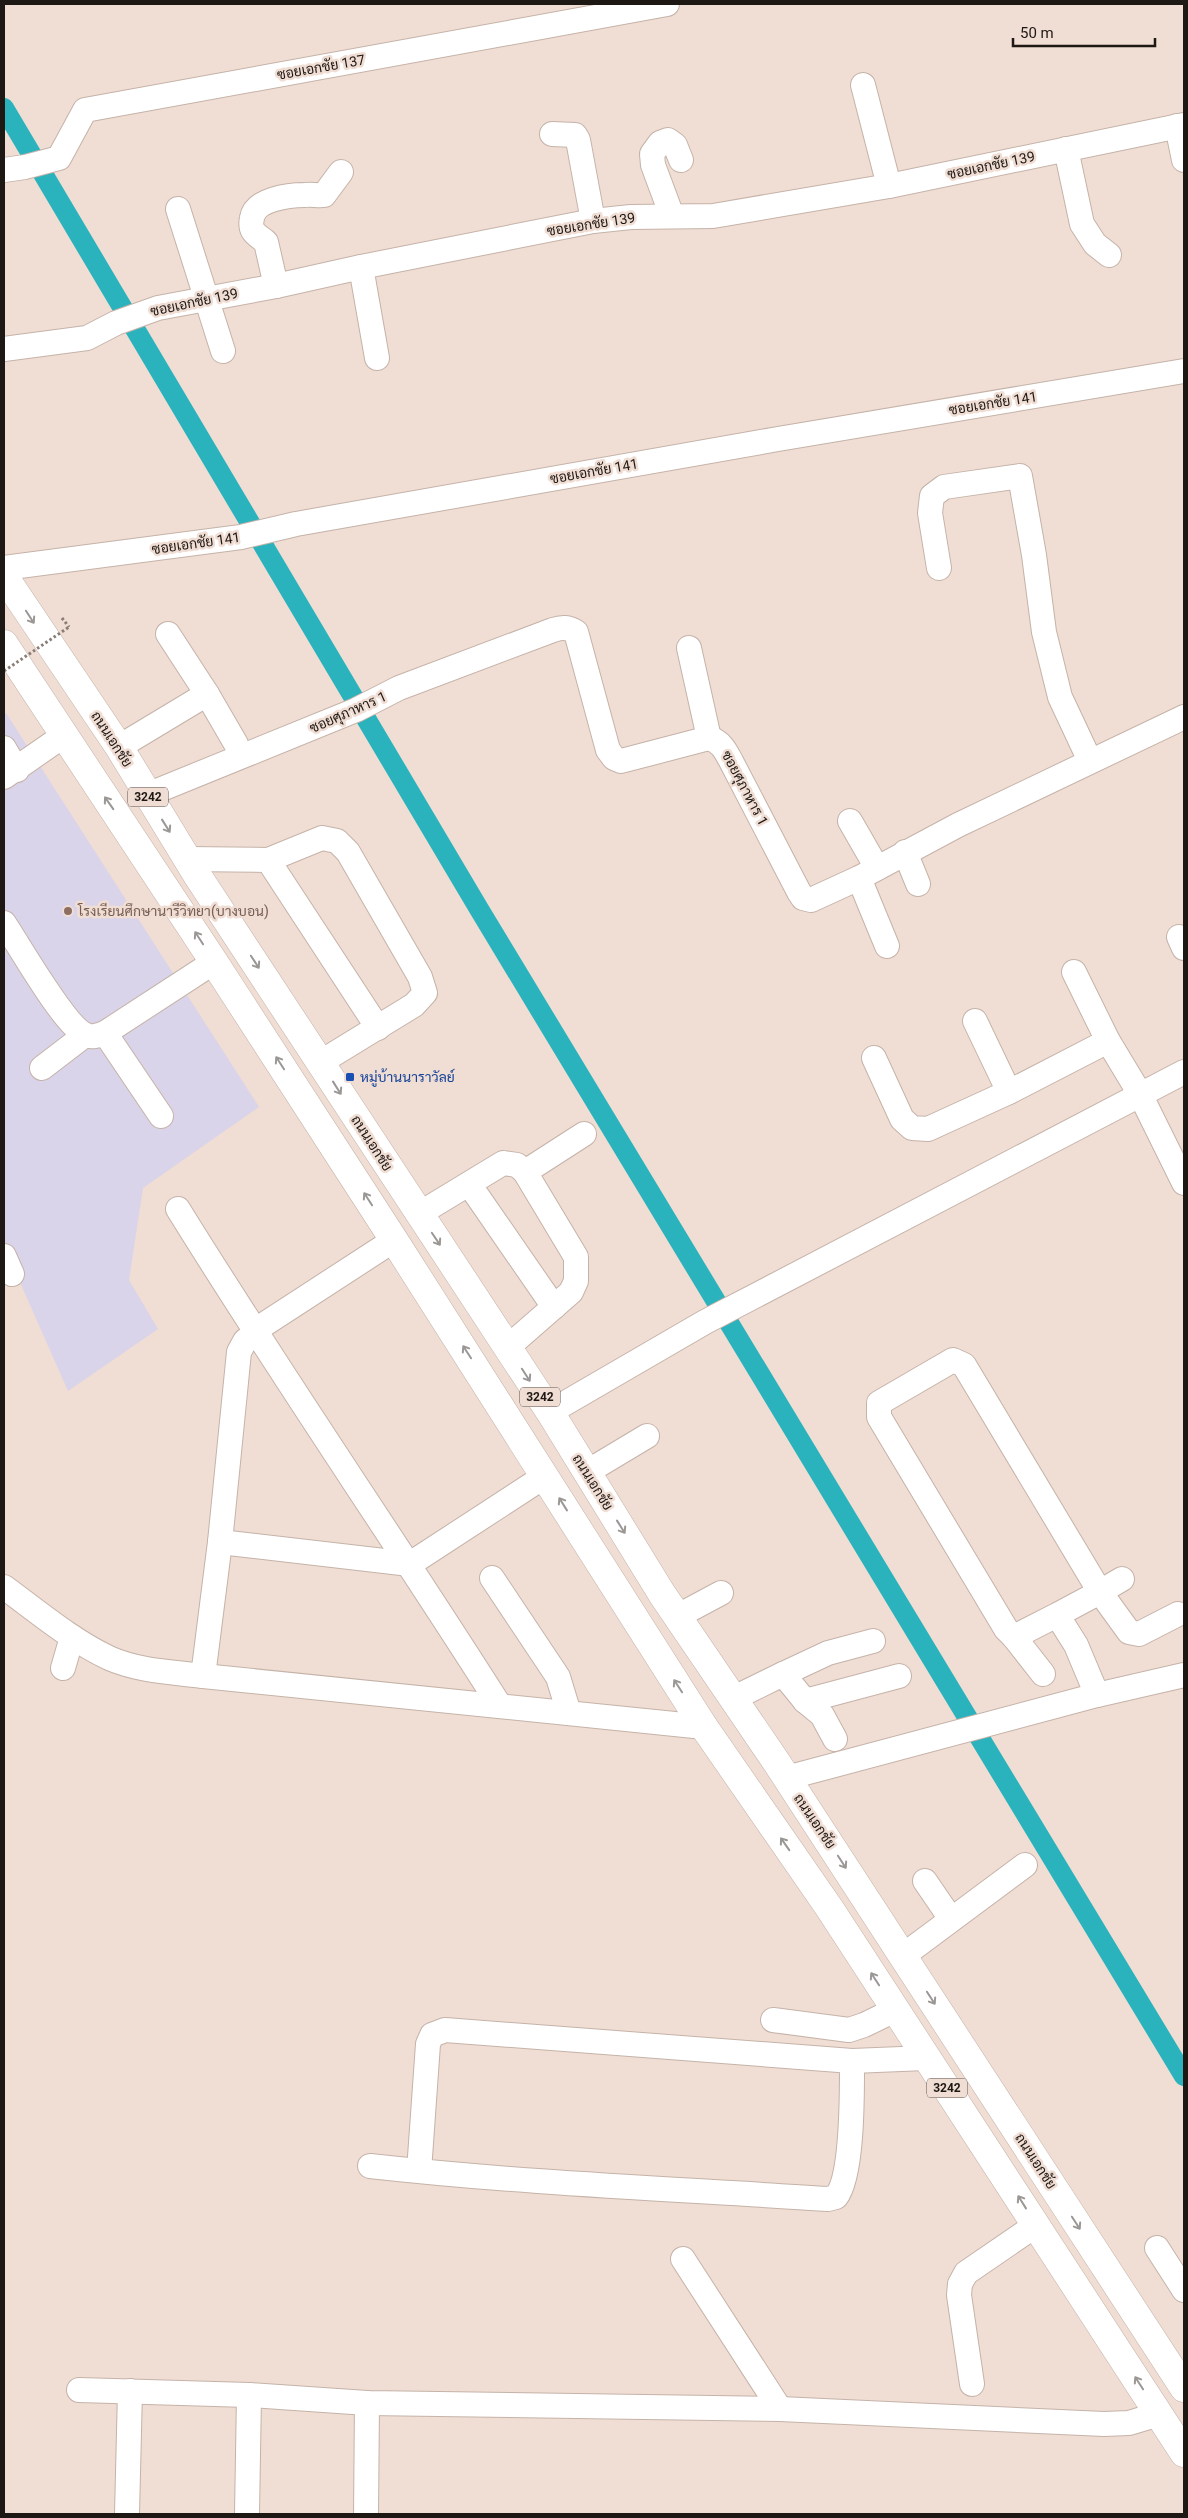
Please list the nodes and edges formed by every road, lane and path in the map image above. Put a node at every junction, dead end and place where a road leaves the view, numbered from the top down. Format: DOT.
graph roads {
  1 [pos="667,4"];
  2 [pos="863,85"];
  3 [pos="1181,125"];
  4 [pos="552,134"];
  5 [pos="1066,148"];
  6 [pos="682,160"];
  7 [pos="1184,160"];
  8 [pos="15,169"];
  9 [pos="341,172"];
  10 [pos="889,186"];
  11 [pos="178,209"];
  12 [pos="672,216"];
  13 [pos="593,221"];
  14 [pos="1109,255"];
  15 [pos="362,267"];
  16 [pos="276,286"];
  17 [pos="205,299"];
  18 [pos="4,349"];
  19 [pos="223,351"];
  20 [pos="377,358"];
  21 [pos="1184,371"];
  22 [pos="4,568"];
  23 [pos="939,568"];
  24 [pos="4,576"];
  25 [pos="69,627"];
  26 [pos="168,634"];
  27 [pos="4,644"];
  28 [pos="689,648"];
  29 [pos="4,671"];
  30 [pos="207,694"];
  31 [pos="1184,717"];
  32 [pos="63,736"];
  33 [pos="709,738"];
  34 [pos="236,744"];
  35 [pos="119,747"];
  36 [pos="4,748"];
  37 [pos="1090,761"];
  38 [pos="10,774"];
  39 [pos="147,795"];
  40 [pos="850,821"];
  41 [pos="905,852"];
  42 [pos="187,858"];
  43 [pos="268,860"];
  44 [pos="868,873"];
  45 [pos="918,884"];
  46 [pos="4,923"];
  47 [pos="887,946"];
  48 [pos="214,962"];
  49 [pos="1074,972"];
  50 [pos="975,1021"];
  51 [pos="378,1028"];
  52 [pos="95,1034"];
  53 [pos="1108,1041"];
  54 [pos="874,1058"];
  55 [pos="321,1062"];
  56 [pos="42,1068"];
  57 [pos="1184,1072"];
  58 [pos="1009,1092"];
  59 [pos="1140,1094"];
  60 [pos="162,1116"];
  61 [pos="584,1134"];
  62 [pos="525,1172"];
  63 [pos="1184,1183"];
  64 [pos="469,1184"];
  65 [pos="178,1209"];
  66 [pos="419,1214"];
  67 [pos="394,1240"];
  68 [pos="554,1307"];
  69 [pos="255,1332"];
  70 [pos="508,1347"];
  71 [pos="550,1412"];
  72 [pos="647,1436"];
  73 [pos="587,1472"];
  74 [pos="545,1476"];
  75 [pos="220,1542"];
  76 [pos="410,1564"];
  77 [pos="492,1578"];
  78 [pos="1122,1579"];
  79 [pos="4,1587"];
  80 [pos="1100,1592"];
  81 [pos="721,1593"];
  82 [pos="1178,1614"];
  83 [pos="1057,1615"];
  84 [pos="678,1616"];
  85 [pos="72,1637"];
  86 [pos="1014,1637"];
  87 [pos="873,1641"];
  88 [pos="63,1668"];
  89 [pos="783,1674"];
  90 [pos="1043,1674"];
  91 [pos="1184,1675"];
  92 [pos="203,1676"];
  93 [pos="899,1676"];
  94 [pos="1097,1695"];
  95 [pos="805,1701"];
  96 [pos="500,1706"];
  97 [pos="740,1708"];
  98 [pos="569,1713"];
  99 [pos="704,1727"];
  100 [pos="835,1739"];
  101 [pos="786,1778"];
  102 [pos="1025,1865"];
  103 [pos="925,1881"];
  104 [pos="951,1919"];
  105 [pos="904,1955"];
  106 [pos="896,2010"];
  107 [pos="773,2020"];
  108 [pos="926,2058"];
  109 [pos="852,2061"];
  110 [pos="370,2166"];
  111 [pos="419,2171"];
  112 [pos="1036,2225"];
  113 [pos="1157,2248"];
  114 [pos="683,2259"];
  115 [pos="1184,2290"];
  116 [pos="972,2384"];
  117 [pos="1184,2388"];
  118 [pos="79,2390"];
  119 [pos="130,2391"];
  120 [pos="249,2395"];
  121 [pos="367,2402"];
  122 [pos="780,2409"];
  123 [pos="1160,2414"];
  124 [pos="1184,2453"];
  125 [pos="127,2514"];
  126 [pos="247,2514"];
  127 [pos="366,2514"];
  1 -- 8 [label="street, ซอยเอกชัย 137"];
  2 -- 10 [label="street"];
  3 -- 5 [label="street, ซอยเอกชัย 139"];
  3 -- 7 [label="street"];
  4 -- 13 [label="street"];
  5 -- 10 [label="street, ซอยเอกชัย 139"];
  5 -- 14 [label="street"];
  6 -- 12 [label="street"];
  9 -- 16 [label="street"];
  10 -- 12 [label="street, ซอยเอกชัย 139"];
  11 -- 17 [label="street"];
  12 -- 13 [label="street, ซอยเอกชัย 139"];
  13 -- 15 [label="street, ซอยเอกชัย 139"];
  15 -- 16 [label="street, ซอยเอกชัย 139"];
  15 -- 20 [label="street"];
  16 -- 17 [label="street, ซอยเอกชัย 139"];
  17 -- 18 [label="street, ซอยเอกชัย 139"];
  17 -- 19 [label="street"];
  21 -- 22 [label="street, ซอยเอกชัย 141"];
  23 -- 37 [label="street"];
  24 -- 35 [label="main road, ถนนเอกชัย / 3242, one-way"];
  25 -- 29 [label="path, bridge"];
  26 -- 30 [label="street"];
  27 -- 32 [label="main road, 3242"];
  28 -- 33 [label="street"];
  30 -- 34 [label="street"];
  30 -- 35 [label="street"];
  31 -- 37 [label="street, ซอยศุภาหาร 1"];
  32 -- 38 [label="street"];
  48 -- 32 [label="main road, 3242, one-way"];
  33 -- 39 [label="street, ซอยศุภาหาร 1"];
  33 -- 44 [label="street, ซอยศุภาหาร 1"];
  35 -- 39 [label="main road, ถนนเอกชัย / 3242"];
  36 -- 38 [label="street"];
  37 -- 41 [label="street, ซอยศุภาหาร 1"];
  39 -- 42 [label="main road, ถนนเอกชัย / 3242, one-way"];
  40 -- 44 [label="street"];
  41 -- 44 [label="street, ซอยศุภาหาร 1"];
  41 -- 45 [label="street"];
  42 -- 43 [label="street"];
  42 -- 55 [label="main road, ถนนเอกชัย / 3242, one-way"];
  43 -- 51 [label="street"];
  43 -- 51 [label="street"];
  44 -- 47 [label="street"];
  46 -- 52 [label="street"];
  48 -- 52 [label="street"];
  67 -- 48 [label="main road, 3242, one-way"];
  49 -- 53 [label="street"];
  50 -- 58 [label="street"];
  51 -- 55 [label="street"];
  52 -- 56 [label="street"];
  52 -- 60 [label="street"];
  53 -- 58 [label="street"];
  53 -- 59 [label="street"];
  54 -- 58 [label="street"];
  55 -- 66 [label="main road, ถนนเอกชัย / 3242, one-way"];
  57 -- 59 [label="street"];
  59 -- 63 [label="street"];
  59 -- 71 [label="street"];
  61 -- 62 [label="street"];
  62 -- 64 [label="street"];
  62 -- 68 [label="street"];
  64 -- 66 [label="street"];
  64 -- 68 [label="street"];
  65 -- 69 [label="street"];
  66 -- 70 [label="main road, ถนนเอกชัย / 3242, one-way"];
  67 -- 69 [label="street"];
  74 -- 67 [label="main road, 3242, one-way"];
  68 -- 70 [label="street"];
  69 -- 75 [label="street"];
  69 -- 76 [label="street"];
  70 -- 71 [label="main road, ถนนเอกชัย / 3242, one-way"];
  71 -- 73 [label="main road, ถนนเอกชัย / 3242"];
  72 -- 73 [label="street"];
  73 -- 84 [label="main road, ถนนเอกชัย / 3242, one-way"];
  74 -- 76 [label="street"];
  99 -- 74 [label="main road, 3242, one-way"];
  75 -- 76 [label="street"];
  75 -- 92 [label="street"];
  76 -- 96 [label="street"];
  77 -- 98 [label="street"];
  78 -- 80 [label="street"];
  79 -- 85 [label="street"];
  80 -- 82 [label="street"];
  80 -- 83 [label="street"];
  80 -- 86 [label="street"];
  81 -- 84 [label="street"];
  83 -- 86 [label="street"];
  83 -- 94 [label="street"];
  84 -- 97 [label="main road, ถนนเอกชัย / 3242"];
  85 -- 88 [label="street"];
  85 -- 92 [label="street"];
  86 -- 90 [label="street"];
  87 -- 89 [label="street"];
  89 -- 95 [label="street"];
  89 -- 97 [label="street"];
  91 -- 94 [label="street"];
  92 -- 96 [label="street"];
  93 -- 95 [label="street"];
  94 -- 101 [label="street"];
  95 -- 100 [label="street"];
  96 -- 98 [label="street"];
  97 -- 99 [label="main road"];
  97 -- 101 [label="main road, ถนนเอกชัย / 3242"];
  98 -- 99 [label="street"];
  106 -- 99 [label="main road, 3242, one-way"];
  101 -- 105 [label="main road, ถนนเอกชัย / 3242, one-way"];
  102 -- 104 [label="street"];
  103 -- 104 [label="street"];
  104 -- 105 [label="street"];
  105 -- 117 [label="main road, ถนนเอกชัย / 3242, one-way"];
  106 -- 107 [label="street"];
  106 -- 108 [label="main road, 3242"];
  108 -- 109 [label="street"];
  112 -- 108 [label="main road, 3242, one-way"];
  109 -- 111 [label="street"];
  109 -- 111 [label="street"];
  110 -- 111 [label="street"];
  112 -- 116 [label="street"];
  123 -- 112 [label="main road, 3242, one-way"];
  113 -- 115 [label="street"];
  114 -- 122 [label="street"];
  118 -- 119 [label="street"];
  119 -- 120 [label="street"];
  119 -- 125 [label="street"];
  120 -- 121 [label="street"];
  120 -- 126 [label="street"];
  121 -- 122 [label="street"];
  121 -- 127 [label="street"];
  122 -- 123 [label="street"];
  123 -- 124 [label="main road, 3242"];
}
